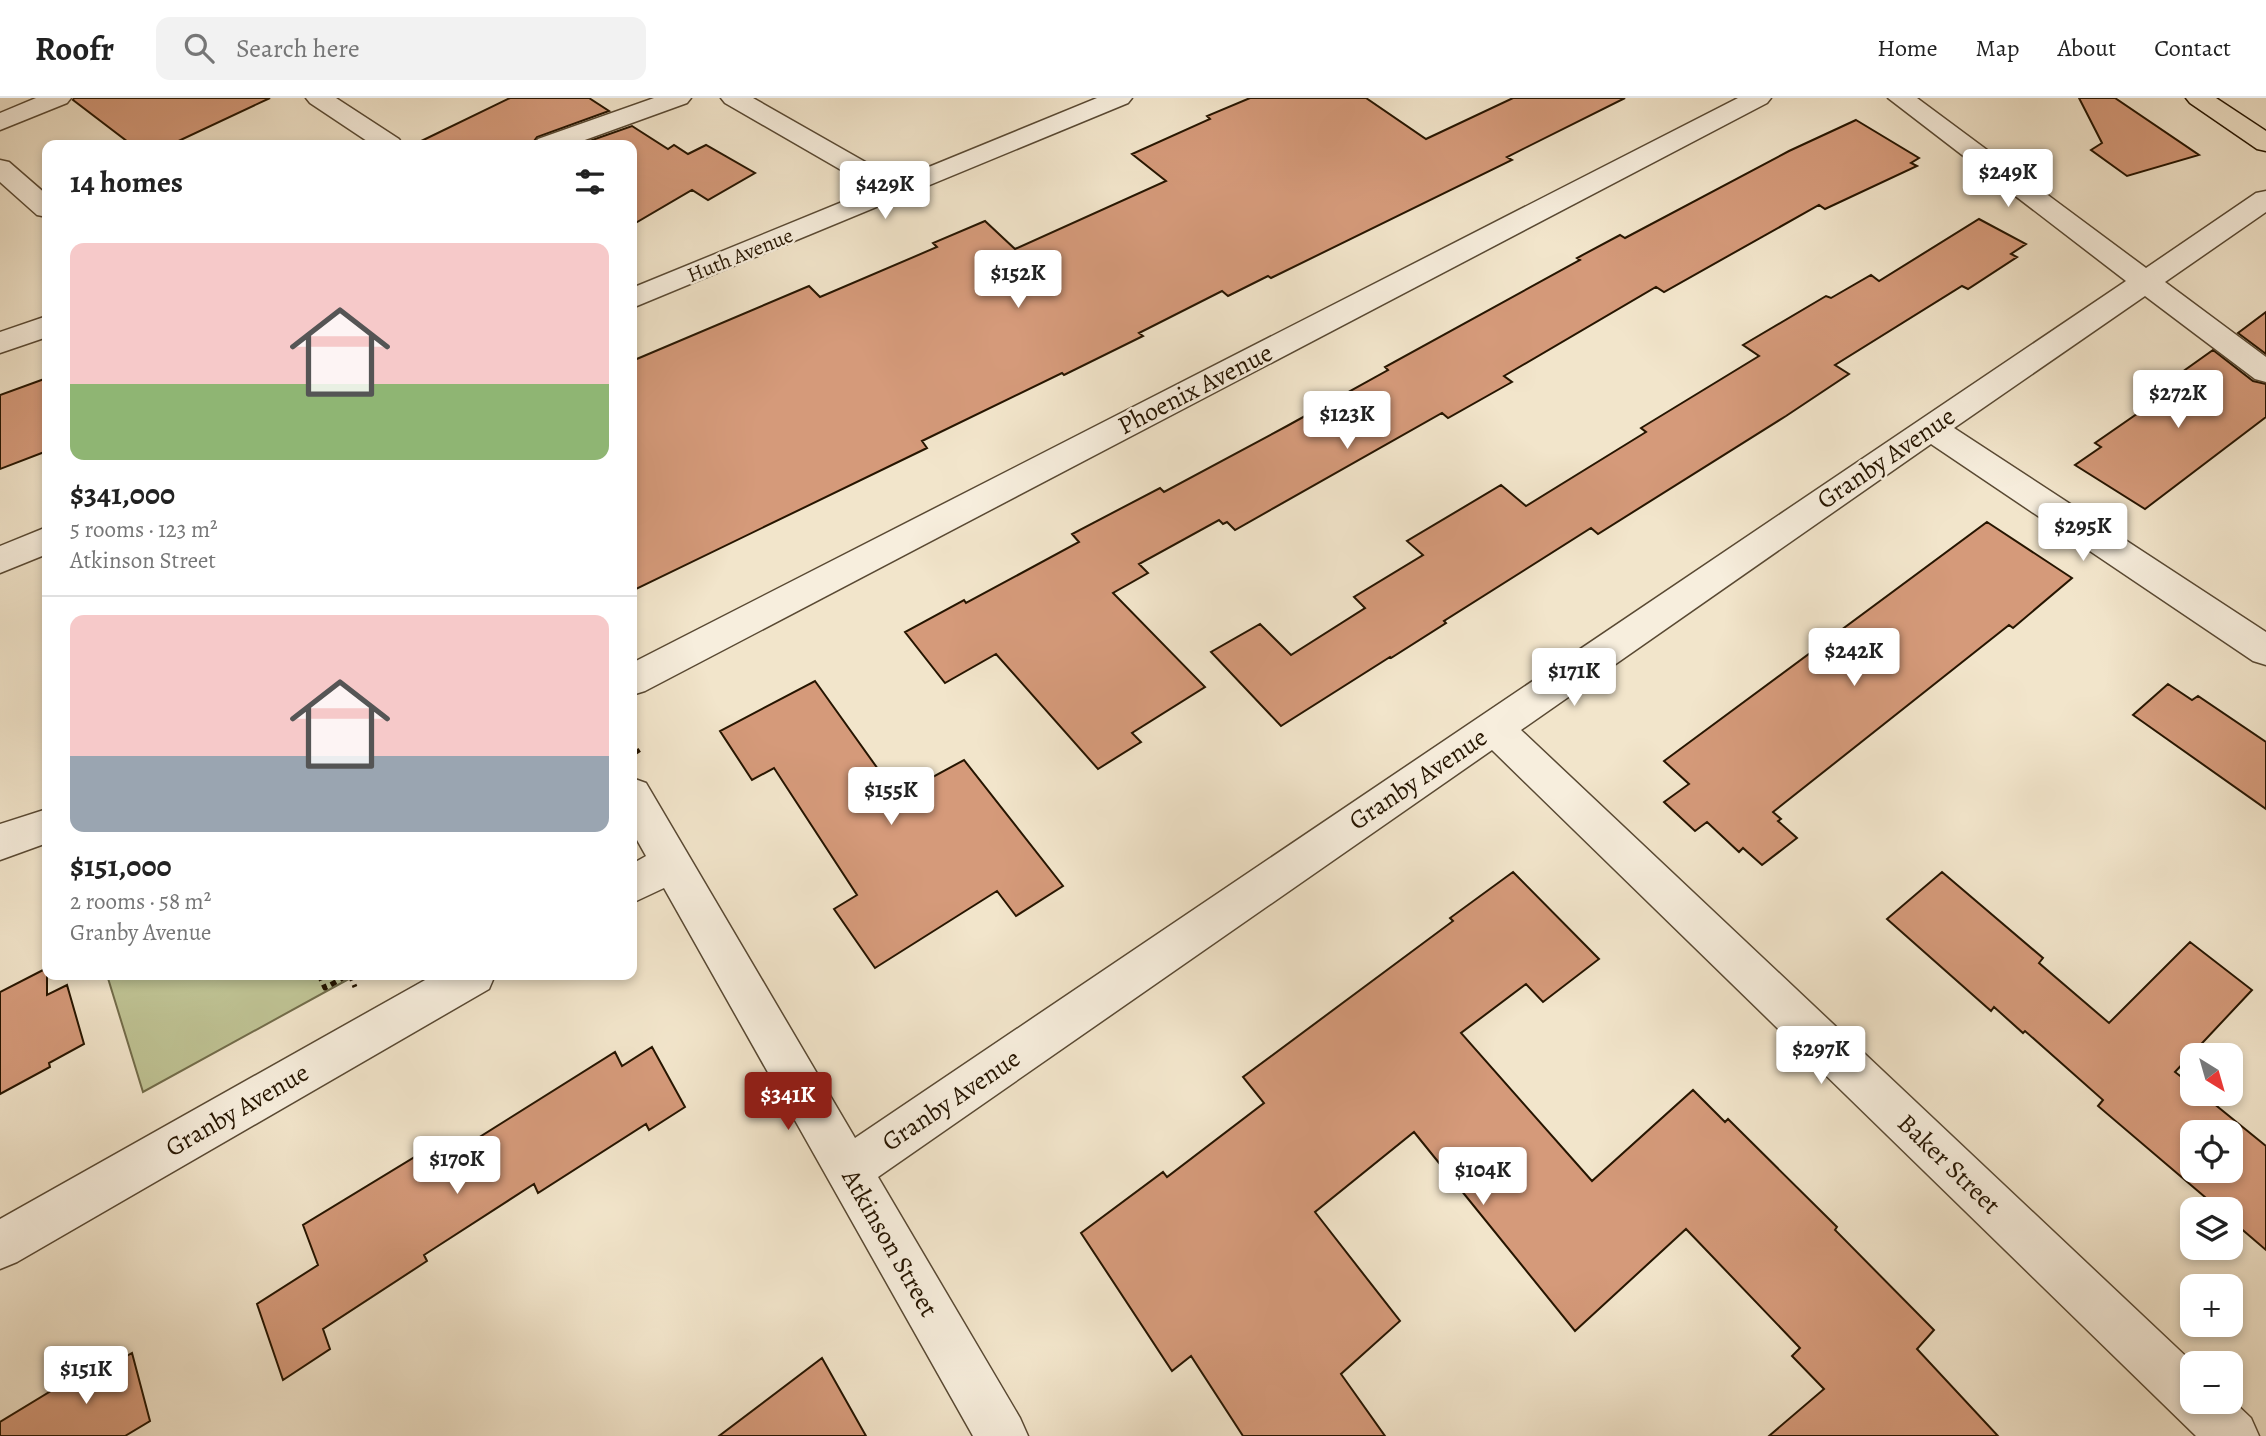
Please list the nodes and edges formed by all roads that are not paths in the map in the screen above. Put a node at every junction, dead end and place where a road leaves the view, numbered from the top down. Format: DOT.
graph roads {
  1 [pos="58,98"];
  2 [pos="319,98"];
  3 [pos="678,98"];
  4 [pos="734,98"];
  5 [pos="1119,98"];
  6 [pos="1758,98"];
  7 [pos="1901,98"];
  8 [pos="2199,98"];
  9 [pos="0,122"];
  10 [pos="382,140"];
  11 [pos="561,140"];
  12 [pos="2266,143"];
  13 [pos="0,168"];
  14 [pos="896,190"];
  15 [pos="2266,199"];
  16 [pos="42,205"];
  17 [pos="2144,283"];
  18 [pos="637,297"];
  19 [pos="42,328"];
  20 [pos="0,343"];
  21 [pos="2266,372"];
  22 [pos="1930,428"];
  23 [pos="42,542"];
  24 [pos="0,560"];
  25 [pos="2266,651"];
  26 [pos="637,677"];
  27 [pos="1494,727"];
  28 [pos="637,804"];
  29 [pos="42,828"];
  30 [pos="0,842"];
  31 [pos="671,862"];
  32 [pos="637,882"];
  33 [pos="465,980"];
  34 [pos="848,1170"];
  35 [pos="0,1245"];
  36 [pos="2180,1386"];
  37 [pos="2210,1414"];
  38 [pos="1002,1436"];
  39 [pos="2233,1436"];
  1 -- 9 [label="street"];
  2 -- 10 [label="street"];
  3 -- 11 [label="street"];
  4 -- 14 [label="street"];
  5 -- 14 [label="street, Huth Avenue"];
  6 -- 26 [label="street, Phoenix Avenue"];
  7 -- 17 [label="street"];
  8 -- 12 [label="main road"];
  13 -- 16 [label="street"];
  14 -- 18 [label="street, Huth Avenue"];
  15 -- 17 [label="street, Granby Avenue"];
  17 -- 21 [label="street"];
  17 -- 22 [label="street, Granby Avenue"];
  19 -- 20 [label="street"];
  22 -- 25 [label="street"];
  22 -- 27 [label="street, Granby Avenue"];
  23 -- 24 [label="street"];
  27 -- 34 [label="street, Granby Avenue"];
  27 -- 36 [label="street, Baker Street"];
  28 -- 31 [label="street, Atkinson Street"];
  29 -- 30 [label="street"];
  31 -- 32 [label="street"];
  31 -- 34 [label="street, Atkinson Street"];
  33 -- 35 [label="street, Granby Avenue"];
  34 -- 38 [label="street, Atkinson Street"];
  37 -- 39 [label="street"];
}
